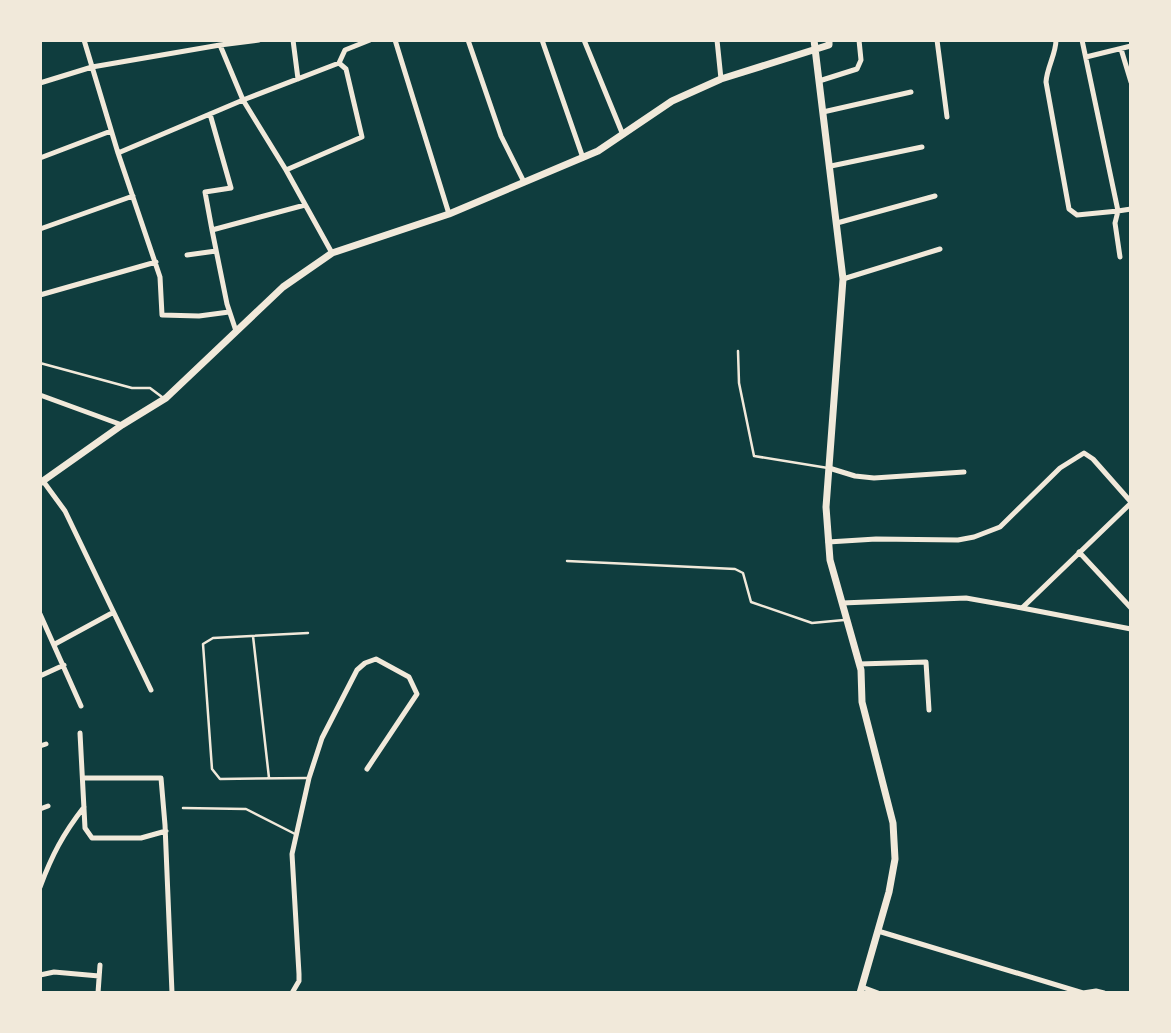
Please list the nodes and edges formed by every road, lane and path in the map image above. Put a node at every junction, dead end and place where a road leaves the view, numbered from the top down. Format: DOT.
graph roads {
  1 [pos="84,40"];
  2 [pos="259,40"];
  3 [pos="293,40"];
  4 [pos="370,40"];
  5 [pos="394,40"];
  6 [pos="468,40"];
  7 [pos="542,40"];
  8 [pos="584,40"];
  9 [pos="716,40"];
  10 [pos="814,40"];
  11 [pos="859,40"];
  12 [pos="937,40"];
  13 [pos="1056,40"];
  14 [pos="1082,40"];
  15 [pos="829,43"];
  16 [pos="220,45"];
  17 [pos="1131,46"];
  18 [pos="814,49"];
  19 [pos="1121,49"];
  20 [pos="1086,57"];
  21 [pos="339,63"];
  22 [pos="92,67"];
  23 [pos="298,79"];
  24 [pos="721,79"];
  25 [pos="819,81"];
  26 [pos="1131,82"];
  27 [pos="40,83"];
  28 [pos="911,92"];
  29 [pos="243,100"];
  30 [pos="823,112"];
  31 [pos="210,114"];
  32 [pos="947,117"];
  33 [pos="111,131"];
  34 [pos="623,135"];
  35 [pos="922,147"];
  36 [pos="118,153"];
  37 [pos="40,158"];
  38 [pos="583,158"];
  39 [pos="831,166"];
  40 [pos="286,170"];
  41 [pos="524,182"];
  42 [pos="133,196"];
  43 [pos="935,196"];
  44 [pos="305,205"];
  45 [pos="1131,209"];
  46 [pos="1118,211"];
  47 [pos="449,214"];
  48 [pos="837,223"];
  49 [pos="40,229"];
  50 [pos="212,230"];
  51 [pos="940,249"];
  52 [pos="216,251"];
  53 [pos="332,253"];
  54 [pos="187,255"];
  55 [pos="1120,257"];
  56 [pos="156,262"];
  57 [pos="843,279"];
  58 [pos="40,295"];
  59 [pos="229,312"];
  60 [pos="236,331"];
  61 [pos="738,351"];
  62 [pos="40,363"];
  63 [pos="40,395"];
  64 [pos="164,399"];
  65 [pos="122,425"];
  66 [pos="828,468"];
  67 [pos="964,472"];
  68 [pos="42,482"];
  69 [pos="1131,503"];
  70 [pos="828,541"];
  71 [pos="1079,552"];
  72 [pos="566,561"];
  73 [pos="842,603"];
  74 [pos="1022,608"];
  75 [pos="1131,608"];
  76 [pos="112,613"];
  77 [pos="40,614"];
  78 [pos="847,620"];
  79 [pos="1131,629"];
  80 [pos="308,633"];
  81 [pos="253,636"];
  82 [pos="54,644"];
  83 [pos="859,664"];
  84 [pos="64,665"];
  85 [pos="40,676"];
  86 [pos="151,690"];
  87 [pos="81,706"];
  88 [pos="929,710"];
  89 [pos="80,733"];
  90 [pos="367,769"];
  91 [pos="269,778"];
  92 [pos="309,778"];
  93 [pos="83,779"];
  94 [pos="48,806"];
  95 [pos="84,807"];
  96 [pos="183,808"];
  97 [pos="40,809"];
  98 [pos="166,831"];
  99 [pos="296,835"];
  100 [pos="40,887"];
  101 [pos="878,931"];
  102 [pos="100,965"];
  103 [pos="40,975"];
  104 [pos="99,976"];
  105 [pos="861,990"];
  106 [pos="98,993"];
  107 [pos="172,993"];
  108 [pos="292,993"];
  109 [pos="878,993"];
  110 [pos="1104,993"];
  1 -- 22 [label="street"];
  2 -- 16 [label="street"];
  3 -- 23 [label="street"];
  4 -- 21 [label="street"];
  5 -- 47 [label="street"];
  6 -- 41 [label="street"];
  7 -- 38 [label="street"];
  8 -- 34 [label="street"];
  9 -- 24 [label="street"];
  10 -- 18 [label="street"];
  11 -- 25 [label="street"];
  12 -- 32 [label="street"];
  13 -- 46 [label="street"];
  14 -- 20 [label="street"];
  15 -- 18 [label="street"];
  16 -- 22 [label="street"];
  16 -- 29 [label="street"];
  17 -- 19 [label="street"];
  18 -- 24 [label="street"];
  18 -- 25 [label="street"];
  19 -- 20 [label="street"];
  19 -- 26 [label="street"];
  20 -- 46 [label="street"];
  21 -- 23 [label="street"];
  21 -- 40 [label="street"];
  22 -- 27 [label="street"];
  22 -- 33 [label="street"];
  23 -- 29 [label="street"];
  24 -- 34 [label="street"];
  25 -- 30 [label="street"];
  28 -- 30 [label="street"];
  29 -- 31 [label="street"];
  29 -- 40 [label="street"];
  30 -- 39 [label="street"];
  31 -- 36 [label="street"];
  31 -- 50 [label="street"];
  33 -- 36 [label="street"];
  33 -- 37 [label="street"];
  34 -- 38 [label="street"];
  35 -- 39 [label="street"];
  36 -- 42 [label="street"];
  38 -- 41 [label="street"];
  39 -- 48 [label="street"];
  40 -- 44 [label="street"];
  41 -- 47 [label="street"];
  42 -- 49 [label="street"];
  42 -- 56 [label="street"];
  43 -- 48 [label="street"];
  44 -- 50 [label="street"];
  44 -- 53 [label="street"];
  45 -- 46 [label="street"];
  46 -- 55 [label="street"];
  47 -- 53 [label="street"];
  48 -- 57 [label="street"];
  50 -- 52 [label="street"];
  51 -- 57 [label="street"];
  52 -- 54 [label="street"];
  52 -- 59 [label="street"];
  53 -- 60 [label="street"];
  56 -- 58 [label="street"];
  56 -- 59 [label="street"];
  57 -- 66 [label="street"];
  59 -- 60 [label="street"];
  60 -- 64 [label="street"];
  61 -- 66 [label="lane"];
  62 -- 64 [label="lane"];
  63 -- 65 [label="street"];
  64 -- 65 [label="street"];
  65 -- 68 [label="street"];
  66 -- 67 [label="street"];
  66 -- 70 [label="street"];
  68 -- 76 [label="street"];
  69 -- 70 [label="street"];
  69 -- 71 [label="street"];
  70 -- 73 [label="street"];
  71 -- 74 [label="street"];
  71 -- 75 [label="street"];
  72 -- 78 [label="lane"];
  73 -- 74 [label="street"];
  73 -- 78 [label="street"];
  74 -- 79 [label="street"];
  76 -- 82 [label="street"];
  76 -- 86 [label="street"];
  77 -- 82 [label="street"];
  78 -- 83 [label="street"];
  80 -- 81 [label="lane"];
  81 -- 91 [label="lane"];
  81 -- 91 [label="lane"];
  82 -- 84 [label="street"];
  83 -- 88 [label="street"];
  83 -- 101 [label="street"];
  84 -- 85 [label="street"];
  84 -- 87 [label="street"];
  89 -- 93 [label="street"];
  90 -- 92 [label="street"];
  91 -- 92 [label="lane"];
  92 -- 99 [label="street"];
  93 -- 95 [label="street"];
  93 -- 98 [label="street"];
  94 -- 97 [label="street"];
  95 -- 98 [label="street"];
  95 -- 100 [label="street"];
  96 -- 99 [label="lane"];
  98 -- 107 [label="street"];
  99 -- 108 [label="street"];
  101 -- 105 [label="street"];
  101 -- 110 [label="street"];
  102 -- 104 [label="street"];
  103 -- 104 [label="street"];
  104 -- 106 [label="street"];
  105 -- 109 [label="street"];
}
